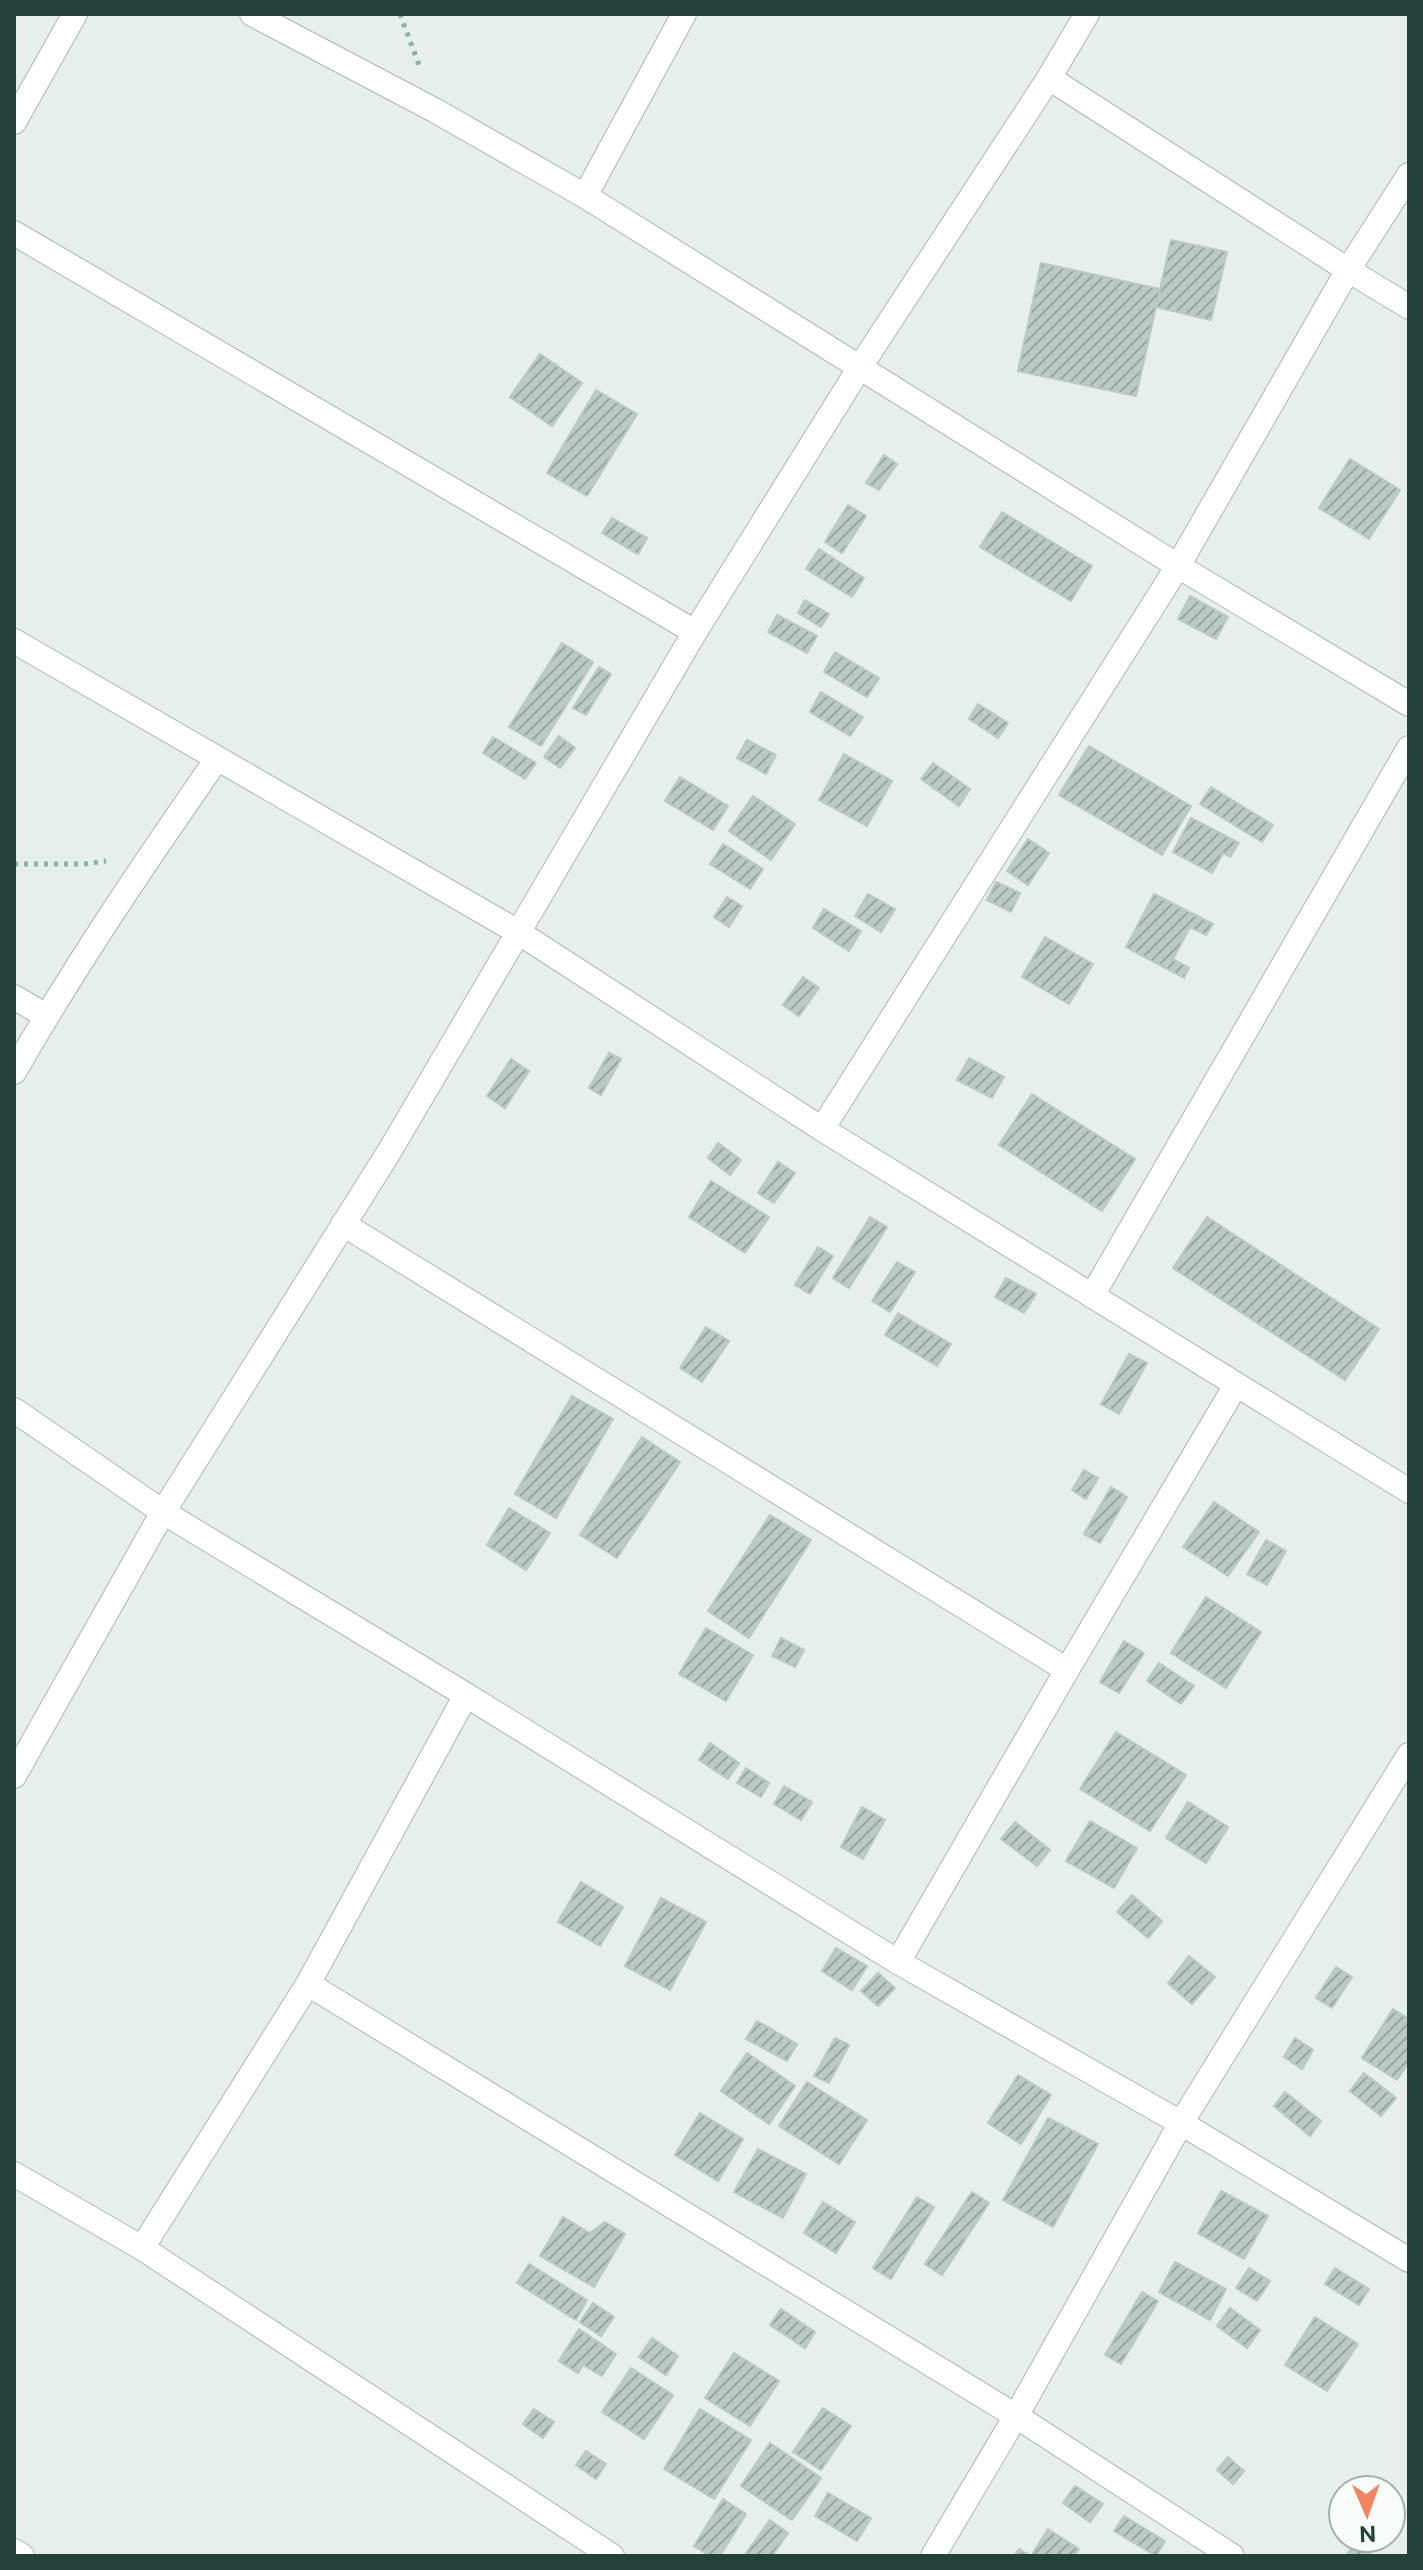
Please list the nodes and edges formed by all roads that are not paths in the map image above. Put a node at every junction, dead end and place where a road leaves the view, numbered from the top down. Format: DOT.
graph roads {
  1 [pos="75,14"];
  2 [pos="252,14"];
  3 [pos="684,14"];
  4 [pos="1087,14"];
  5 [pos="1049,78"];
  6 [pos="14,122"];
  7 [pos="1409,175"];
  8 [pos="585,196"];
  9 [pos="14,233"];
  10 [pos="1348,270"];
  11 [pos="1409,307"];
  12 [pos="860,367"];
  13 [pos="1178,566"];
  14 [pos="695,632"];
  15 [pos="14,641"];
  16 [pos="1409,704"];
  17 [pos="1409,748"];
  18 [pos="217,759"];
  19 [pos="518,932"];
  20 [pos="14,997"];
  21 [pos="46,1016"];
  22 [pos="14,1072"];
  23 [pos="822,1129"];
  24 [pos="343,1224"];
  25 [pos="1092,1296"];
  26 [pos="1236,1385"];
  27 [pos="14,1410"];
  28 [pos="1409,1491"];
  29 [pos="163,1512"];
  30 [pos="1067,1670"];
  31 [pos="466,1695"];
  32 [pos="1409,1755"];
  33 [pos="14,1776"];
  34 [pos="898,1962"];
  35 [pos="308,1984"];
  36 [pos="1181,2123"];
  37 [pos="14,2174"];
  38 [pos="142,2248"];
  39 [pos="1409,2260"];
  40 [pos="1016,2416"];
  41 [pos="14,2551"];
  42 [pos="22,2556"];
  43 [pos="612,2556"];
  44 [pos="933,2556"];
  45 [pos="1232,2556"];
  1 -- 6 [label="street"];
  2 -- 8 [label="street"];
  3 -- 8 [label="street"];
  4 -- 5 [label="street"];
  5 -- 10 [label="street"];
  5 -- 12 [label="street"];
  7 -- 10 [label="street"];
  8 -- 12 [label="street"];
  9 -- 14 [label="street"];
  10 -- 11 [label="street"];
  10 -- 13 [label="street"];
  12 -- 13 [label="street"];
  12 -- 14 [label="street"];
  13 -- 16 [label="street"];
  13 -- 23 [label="street"];
  14 -- 19 [label="street"];
  15 -- 18 [label="street"];
  17 -- 25 [label="street"];
  18 -- 19 [label="street"];
  18 -- 21 [label="street"];
  19 -- 23 [label="street"];
  19 -- 24 [label="street"];
  20 -- 21 [label="street"];
  21 -- 22 [label="street"];
  23 -- 25 [label="street"];
  24 -- 29 [label="street"];
  24 -- 30 [label="street"];
  25 -- 26 [label="street"];
  26 -- 28 [label="street"];
  26 -- 30 [label="street"];
  27 -- 29 [label="street"];
  29 -- 31 [label="street"];
  29 -- 33 [label="street"];
  30 -- 34 [label="street"];
  31 -- 34 [label="street"];
  31 -- 35 [label="street"];
  32 -- 36 [label="street"];
  34 -- 36 [label="street"];
  35 -- 38 [label="street"];
  35 -- 40 [label="street"];
  36 -- 39 [label="street"];
  36 -- 40 [label="street"];
  37 -- 38 [label="street"];
  38 -- 43 [label="street"];
  40 -- 44 [label="street"];
  40 -- 45 [label="street"];
  41 -- 42 [label="street"];
}
